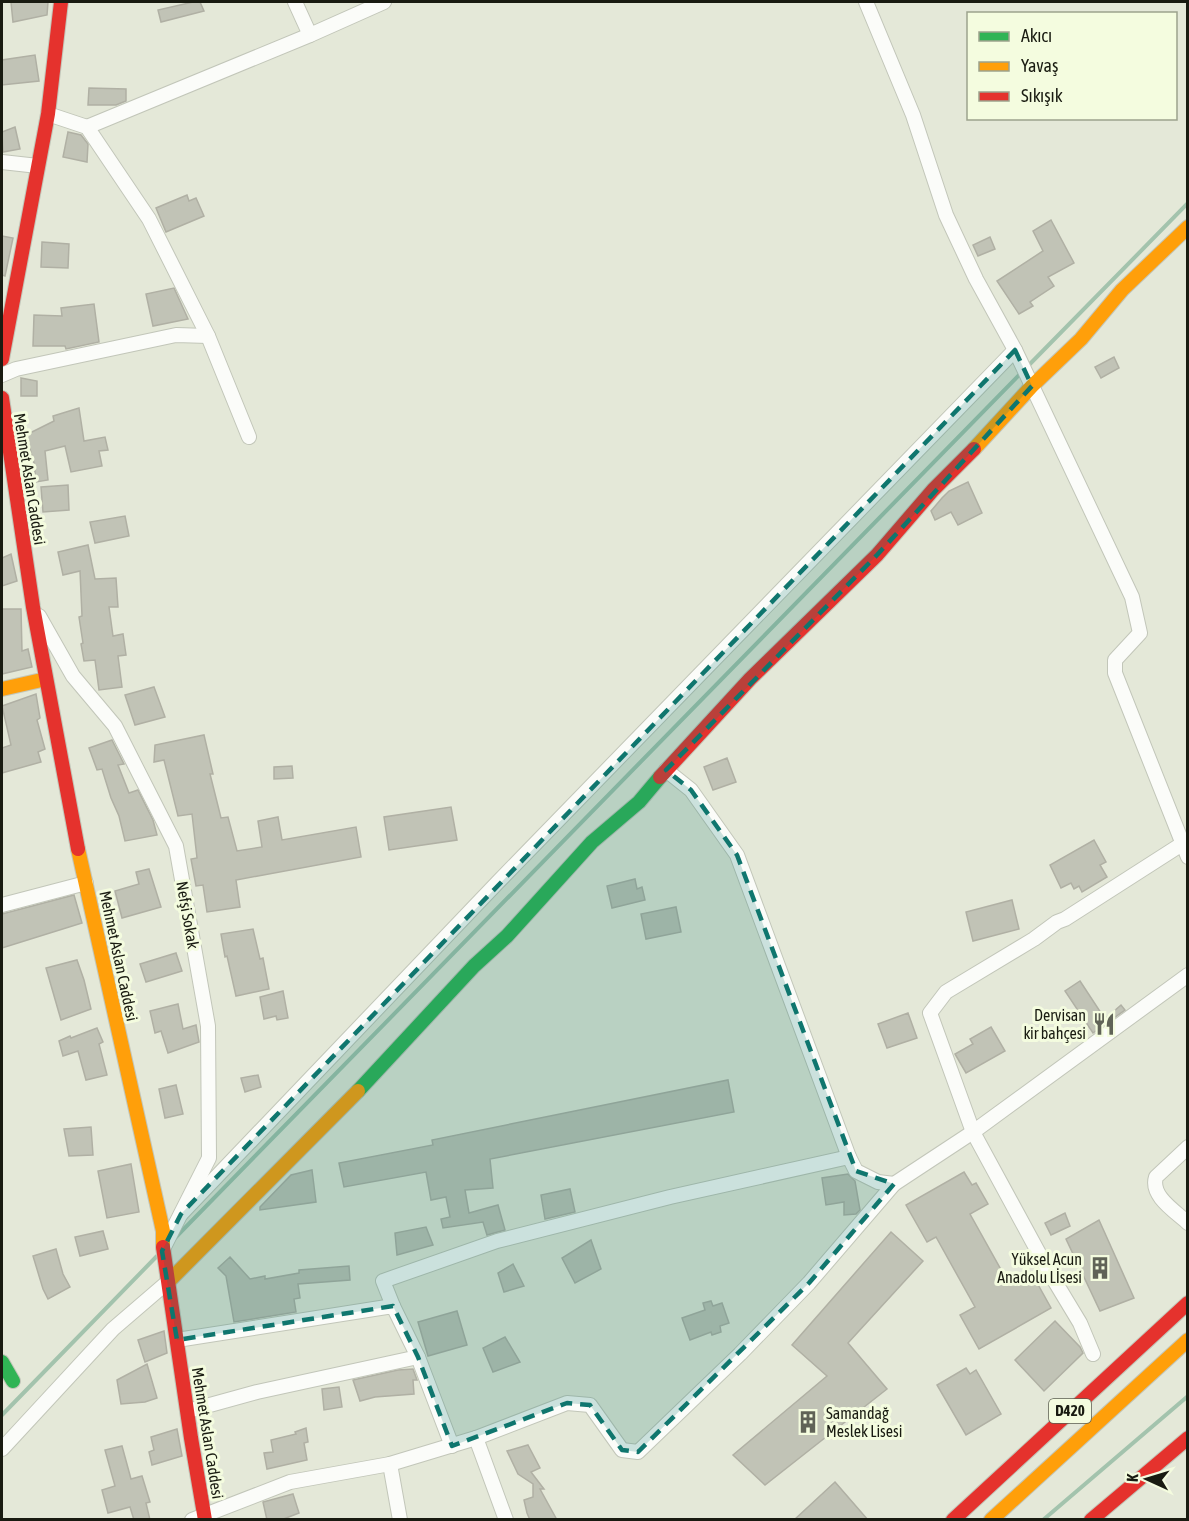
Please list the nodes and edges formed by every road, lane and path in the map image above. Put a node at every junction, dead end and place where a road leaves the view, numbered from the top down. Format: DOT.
graph roads {
  1 [pos="61,2"];
  2 [pos="295,2"];
  3 [pos="384,2"];
  4 [pos="866,2"];
  5 [pos="310,34"];
  6 [pos="48,114"];
  7 [pos="87,127"];
  8 [pos="2,162"];
  9 [pos="38,166"];
  10 [pos="1188,227"];
  11 [pos="208,336"];
  12 [pos="1015,350"];
  13 [pos="2,359"];
  14 [pos="2,375"];
  15 [pos="1032,386"];
  16 [pos="2,398"];
  17 [pos="249,437"];
  18 [pos="33,607"];
  19 [pos="46,679"];
  20 [pos="2,689"];
  21 [pos="666,770"];
  22 [pos="1182,844"];
  23 [pos="1188,858"];
  24 [pos="86,883"];
  25 [pos="2,905"];
  26 [pos="1188,975"];
  27 [pos="973,1132"];
  28 [pos="1188,1147"];
  29 [pos="849,1157"];
  30 [pos="894,1184"];
  31 [pos="181,1214"];
  32 [pos="1188,1223"];
  33 [pos="162,1251"];
  34 [pos="170,1280"];
  35 [pos="1188,1303"];
  36 [pos="393,1306"];
  37 [pos="177,1340"];
  38 [pos="1188,1340"];
  39 [pos="1094,1354"];
  40 [pos="418,1357"];
  41 [pos="2,1362"];
  42 [pos="13,1381"];
  43 [pos="188,1411"];
  44 [pos="476,1438"];
  45 [pos="1188,1438"];
  46 [pos="452,1446"];
  47 [pos="2,1449"];
  48 [pos="390,1464"];
  49 [pos="200,1518"];
  50 [pos="400,1520"];
  51 [pos="506,1520"];
  52 [pos="953,1520"];
  53 [pos="991,1520"];
  54 [pos="1092,1520"];
  1 -- 6 [label="street"];
  2 -- 5 [label="street"];
  3 -- 5 [label="street"];
  4 -- 12 [label="street"];
  5 -- 7 [label="street"];
  6 -- 7 [label="street"];
  6 -- 9 [label="street"];
  7 -- 11 [label="street"];
  8 -- 9 [label="street"];
  9 -- 13 [label="street"];
  10 -- 15 [label="street"];
  11 -- 14 [label="street"];
  11 -- 17 [label="street"];
  12 -- 15 [label="street"];
  12 -- 31 [label="street"];
  15 -- 21 [label="street"];
  15 -- 22 [label="street"];
  16 -- 18 [label="street, Mehmet Aslan Caddesi"];
  18 -- 19 [label="street, Mehmet Aslan Caddesi"];
  18 -- 31 [label="street, Nefşi Sokak"];
  19 -- 20 [label="street"];
  19 -- 24 [label="street, Mehmet Aslan Caddesi"];
  21 -- 29 [label="street"];
  21 -- 34 [label="street"];
  22 -- 23 [label="street"];
  22 -- 27 [label="street"];
  24 -- 25 [label="street"];
  24 -- 33 [label="street, Mehmet Aslan Caddesi"];
  26 -- 27 [label="street"];
  27 -- 30 [label="street"];
  27 -- 39 [label="street"];
  28 -- 32 [label="street"];
  29 -- 30 [label="street"];
  29 -- 36 [label="street"];
  30 -- 44 [label="street"];
  31 -- 33 [label="street, Nefşi Sokak"];
  33 -- 34 [label="street, Mehmet Aslan Caddesi"];
  34 -- 37 [label="street, Mehmet Aslan Caddesi"];
  34 -- 47 [label="street"];
  35 -- 52 [label="street, D420"];
  36 -- 37 [label="street"];
  36 -- 40 [label="street"];
  37 -- 43 [label="street, Mehmet Aslan Caddesi"];
  38 -- 53 [label="street, D420"];
  40 -- 43 [label="street"];
  40 -- 46 [label="street"];
  41 -- 42 [label="street"];
  43 -- 49 [label="street, Mehmet Aslan Caddesi"];
  44 -- 46 [label="street"];
  44 -- 51 [label="street"];
  45 -- 54 [label="street"];
  46 -- 48 [label="street"];
  48 -- 49 [label="street"];
  48 -- 50 [label="street"];
}
